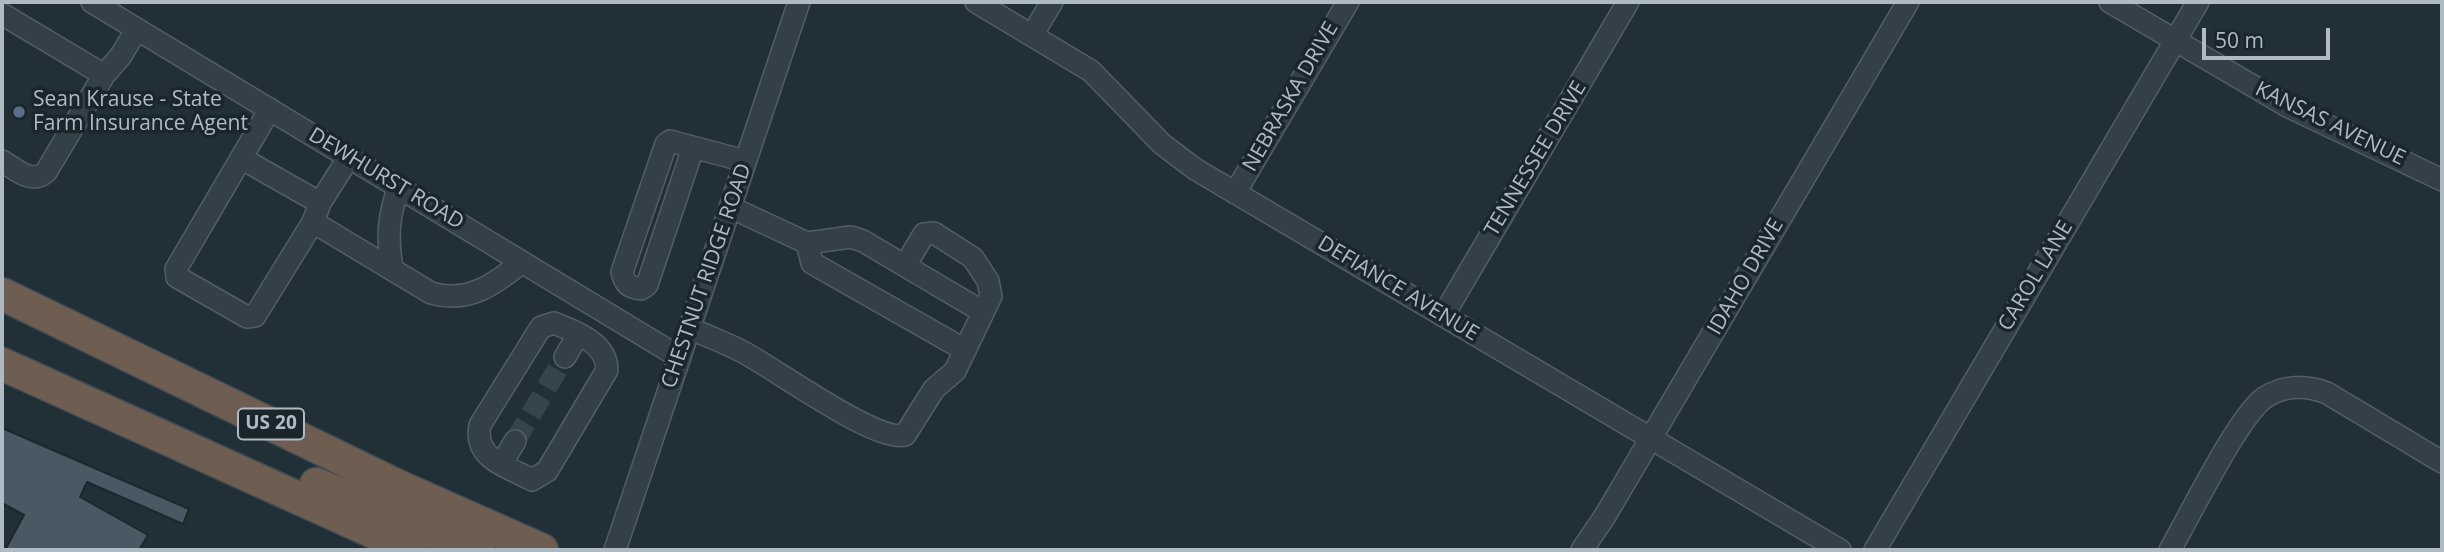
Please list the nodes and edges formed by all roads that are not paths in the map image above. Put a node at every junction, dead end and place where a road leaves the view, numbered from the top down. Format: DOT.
graph roads {
  1 [pos="92,2"];
  2 [pos="799,2"];
  3 [pos="976,2"];
  4 [pos="1052,2"];
  5 [pos="1348,2"];
  6 [pos="1628,2"];
  7 [pos="1908,2"];
  8 [pos="2110,2"];
  9 [pos="2198,2"];
  10 [pos="2,14"];
  11 [pos="137,29"];
  12 [pos="1032,35"];
  13 [pos="2175,40"];
  14 [pos="104,75"];
  15 [pos="270,109"];
  16 [pos="349,157"];
  17 [pos="241,158"];
  18 [pos="2,161"];
  19 [pos="745,161"];
  20 [pos="2442,180"];
  21 [pos="399,187"];
  22 [pos="1235,193"];
  23 [pos="730,207"];
  24 [pos="317,213"];
  25 [pos="807,243"];
  26 [pos="522,262"];
  27 [pos="905,266"];
  28 [pos="392,268"];
  29 [pos="2,295"];
  30 [pos="588,302"];
  31 [pos="983,312"];
  32 [pos="1443,316"];
  33 [pos="618,320"];
  34 [pos="689,328"];
  35 [pos="574,332"];
  36 [pos="965,350"];
  37 [pos="565,357"];
  38 [pos="679,357"];
  39 [pos="2,364"];
  40 [pos="69,394"];
  41 [pos="1651,439"];
  42 [pos="515,440"];
  43 [pos="2442,462"];
  44 [pos="502,463"];
  45 [pos="413,550"];
  46 [pos="478,550"];
  47 [pos="541,550"];
  48 [pos="614,550"];
  49 [pos="1582,550"];
  50 [pos="1840,550"];
  51 [pos="1875,550"];
  52 [pos="2170,550"];
  1 -- 11 [label="street, DEWHURST ROAD"];
  2 -- 19 [label="street, CHESTNUT RIDGE ROAD"];
  3 -- 12 [label="street, DEFIANCE AVENUE"];
  4 -- 12 [label="street"];
  5 -- 22 [label="street, NEBRASKA DRIVE"];
  6 -- 32 [label="street, TENNESSEE DRIVE"];
  7 -- 41 [label="street, IDAHO DRIVE"];
  8 -- 13 [label="street, KANSAS AVENUE"];
  9 -- 13 [label="street, CAROL LANE"];
  10 -- 14 [label="street"];
  11 -- 14 [label="street"];
  11 -- 15 [label="street, DEWHURST ROAD"];
  12 -- 22 [label="street, DEFIANCE AVENUE"];
  13 -- 20 [label="street, KANSAS AVENUE"];
  13 -- 51 [label="street, CAROL LANE"];
  14 -- 18 [label="street"];
  15 -- 16 [label="street, DEWHURST ROAD"];
  15 -- 17 [label="street"];
  16 -- 21 [label="street, DEWHURST ROAD"];
  16 -- 24 [label="street"];
  17 -- 24 [label="street"];
  17 -- 24 [label="street"];
  19 -- 23 [label="street, CHESTNUT RIDGE ROAD"];
  19 -- 33 [label="street"];
  21 -- 26 [label="street, DEWHURST ROAD"];
  21 -- 28 [label="street"];
  22 -- 32 [label="street, DEFIANCE AVENUE"];
  23 -- 25 [label="street"];
  23 -- 34 [label="street, CHESTNUT RIDGE ROAD"];
  24 -- 28 [label="street"];
  25 -- 27 [label="street"];
  25 -- 36 [label="street"];
  26 -- 28 [label="street"];
  26 -- 30 [label="street, DEWHURST ROAD"];
  27 -- 31 [label="street"];
  27 -- 31 [label="street"];
  29 -- 47 [label="highway, US 20"];
  30 -- 33 [label="street, DEWHURST ROAD"];
  30 -- 35 [label="street"];
  31 -- 36 [label="street"];
  32 -- 41 [label="street, DEFIANCE AVENUE"];
  33 -- 38 [label="street, DEWHURST ROAD"];
  34 -- 36 [label="street"];
  34 -- 38 [label="street, CHESTNUT RIDGE ROAD"];
  35 -- 37 [label="street"];
  35 -- 44 [label="street"];
  35 -- 44 [label="street"];
  38 -- 48 [label="street, CHESTNUT RIDGE ROAD"];
  39 -- 40 [label="highway, US 20"];
  40 -- 45 [label="highway, US 20"];
  40 -- 46 [label="highway"];
  41 -- 49 [label="street, IDAHO DRIVE"];
  41 -- 50 [label="street, DEFIANCE AVENUE"];
  42 -- 44 [label="street"];
  43 -- 52 [label="street"];
}
